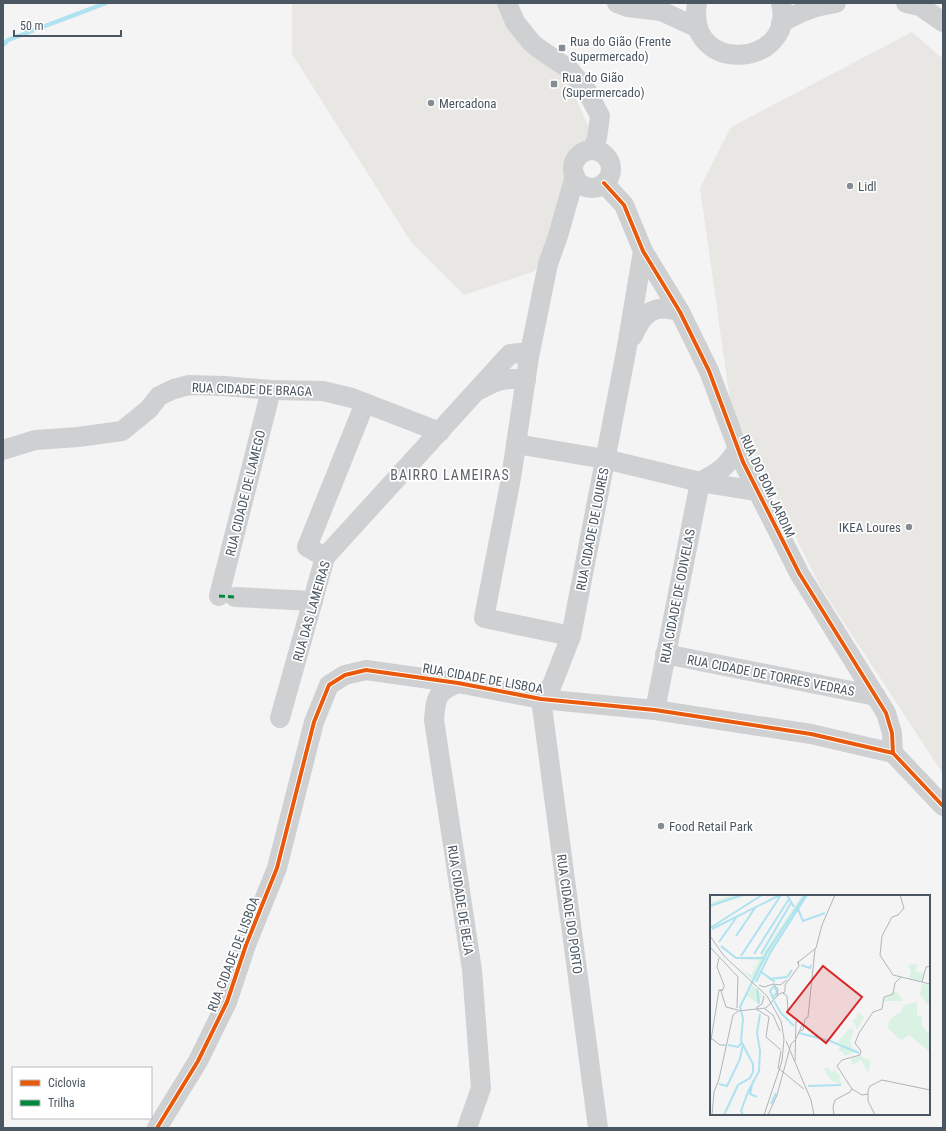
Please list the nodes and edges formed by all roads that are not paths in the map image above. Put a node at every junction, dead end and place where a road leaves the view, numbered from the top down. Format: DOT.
graph roads {
  1 [pos="507,3"];
  2 [pos="617,3"];
  3 [pos="686,3"];
  4 [pos="697,3"];
  5 [pos="781,3"];
  6 [pos="836,3"];
  7 [pos="906,3"];
  8 [pos="661,11"];
  9 [pos="943,22"];
  10 [pos="781,23"];
  11 [pos="698,28"];
  12 [pos="593,150"];
  13 [pos="575,176"];
  14 [pos="599,185"];
  15 [pos="567,207"];
  16 [pos="643,251"];
  17 [pos="680,312"];
  18 [pos="626,352"];
  19 [pos="529,357"];
  20 [pos="526,380"];
  21 [pos="272,390"];
  22 [pos="476,392"];
  23 [pos="365,404"];
  24 [pos="440,432"];
  25 [pos="516,444"];
  26 [pos="738,448"];
  27 [pos="3,450"];
  28 [pos="605,459"];
  29 [pos="700,482"];
  30 [pos="756,491"];
  31 [pos="325,557"];
  32 [pos="313,601"];
  33 [pos="571,636"];
  34 [pos="665,654"];
  35 [pos="458,683"];
  36 [pos="876,696"];
  37 [pos="541,699"];
  38 [pos="655,710"];
  39 [pos="280,718"];
  40 [pos="893,753"];
  41 [pos="943,806"];
  42 [pos="158,1128"];
  43 [pos="467,1128"];
  44 [pos="598,1128"];
  1 -- 12 [label="street"];
  2 -- 8 [label="street"];
  3 -- 8 [label="street"];
  4 -- 11 [label="street"];
  5 -- 10 [label="street"];
  6 -- 10 [label="street"];
  7 -- 9 [label="street"];
  8 -- 11 [label="street"];
  10 -- 11 [label="street"];
  12 -- 13 [label="street"];
  12 -- 14 [label="street"];
  13 -- 14 [label="street, RUA DO BOM JARDIM"];
  13 -- 15 [label="street"];
  14 -- 15 [label="street"];
  14 -- 16 [label="street, RUA DO BOM JARDIM"];
  15 -- 19 [label="street"];
  16 -- 17 [label="street, RUA DO BOM JARDIM"];
  16 -- 18 [label="street"];
  17 -- 18 [label="street"];
  17 -- 26 [label="street, RUA DO BOM JARDIM"];
  18 -- 28 [label="street, RUA CIDADE DE LOURES"];
  19 -- 20 [label="street"];
  19 -- 22 [label="street, RUA DAS LAMEIRAS"];
  20 -- 22 [label="street, RUA DAS LAMEIRAS"];
  20 -- 25 [label="street"];
  21 -- 23 [label="street, RUA CIDADE DE BRAGA"];
  21 -- 27 [label="street, RUA CIDADE DE BRAGA"];
  21 -- 32 [label="street, RUA CIDADE DE LAMEGO"];
  22 -- 24 [label="street, RUA DAS LAMEIRAS"];
  23 -- 24 [label="street, RUA CIDADE DE BRAGA"];
  23 -- 31 [label="street"];
  24 -- 31 [label="street, RUA DAS LAMEIRAS"];
  25 -- 28 [label="street"];
  25 -- 33 [label="street"];
  26 -- 29 [label="street"];
  26 -- 30 [label="street, RUA DO BOM JARDIM"];
  28 -- 29 [label="street"];
  28 -- 33 [label="street, RUA CIDADE DE LOURES"];
  29 -- 30 [label="street"];
  29 -- 34 [label="street, RUA CIDADE DE ODIVELAS"];
  30 -- 36 [label="street, RUA DO BOM JARDIM"];
  31 -- 32 [label="street, RUA DAS LAMEIRAS"];
  32 -- 39 [label="street, RUA DAS LAMEIRAS"];
  33 -- 37 [label="street, RUA CIDADE DE LOURES"];
  34 -- 36 [label="street, RUA CIDADE DE TORRES VEDRAS"];
  34 -- 38 [label="street, RUA CIDADE DE ODIVELAS"];
  35 -- 37 [label="street, RUA CIDADE DE LISBOA"];
  35 -- 42 [label="street, RUA CIDADE DE LISBOA"];
  35 -- 43 [label="street, RUA CIDADE DE BEJA"];
  36 -- 40 [label="street, RUA DO BOM JARDIM"];
  37 -- 38 [label="street, RUA CIDADE DE LISBOA"];
  37 -- 44 [label="street, RUA CIDADE DO PORTO"];
  38 -- 40 [label="street, RUA CIDADE DE LISBOA"];
  40 -- 41 [label="street"];
}
